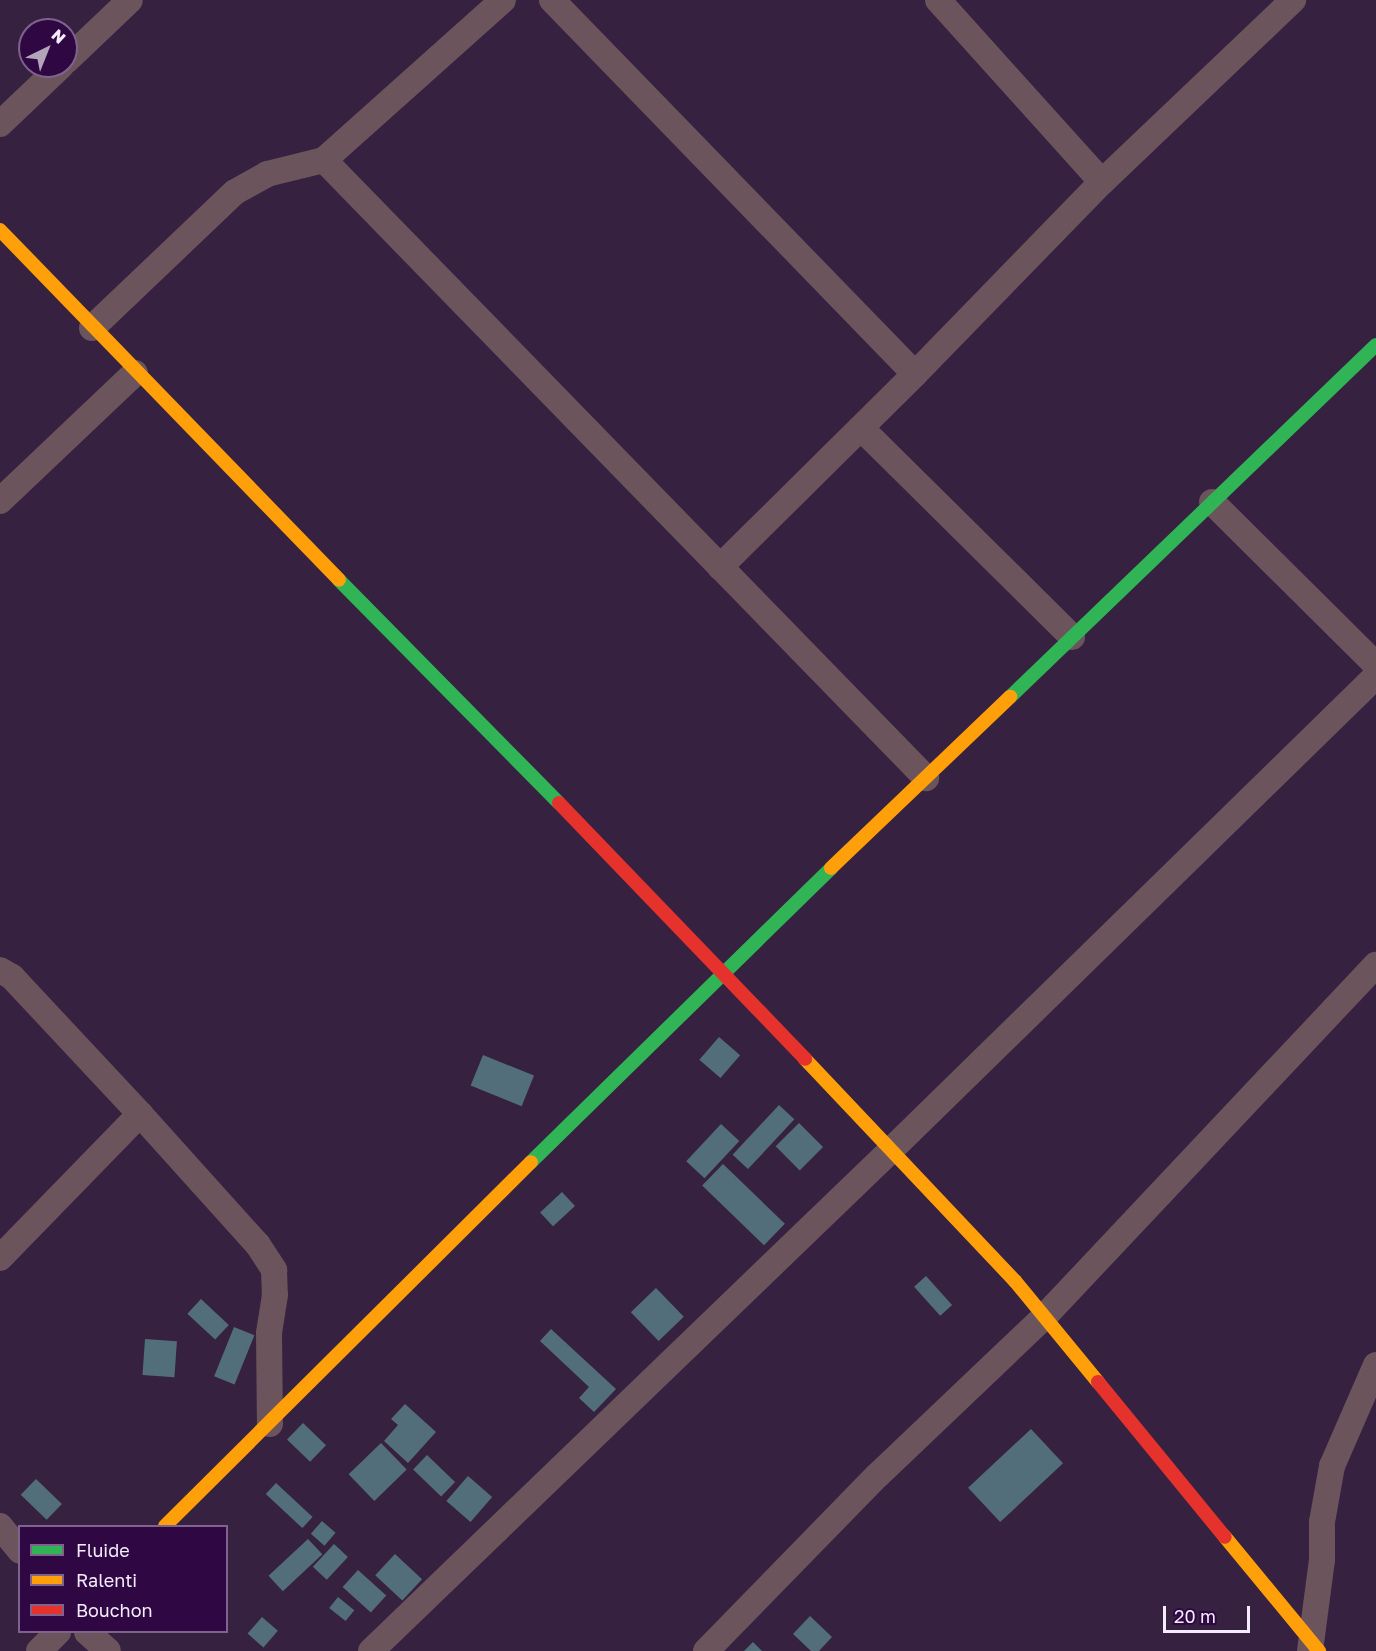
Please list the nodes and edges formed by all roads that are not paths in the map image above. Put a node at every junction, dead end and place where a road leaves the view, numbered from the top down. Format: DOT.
graph roads {
  1 [pos="130,0"];
  2 [pos="503,0"];
  3 [pos="552,0"];
  4 [pos="938,0"];
  5 [pos="1293,0"];
  6 [pos="78,50"];
  7 [pos="48,78"];
  8 [pos="0,124"];
  9 [pos="324,160"];
  10 [pos="1102,182"];
  11 [pos="0,230"];
  12 [pos="92,328"];
  13 [pos="1376,345"];
  14 [pos="135,373"];
  15 [pos="915,374"];
  16 [pos="861,428"];
  17 [pos="0,501"];
  18 [pos="1212,502"];
  19 [pos="720,567"];
  20 [pos="1072,637"];
  21 [pos="1376,665"];
  22 [pos="1376,676"];
  23 [pos="926,778"];
  24 [pos="1376,965"];
  25 [pos="0,970"];
  26 [pos="723,972"];
  27 [pos="140,1114"];
  28 [pos="891,1150"];
  29 [pos="0,1258"];
  30 [pos="1044,1317"];
  31 [pos="1376,1365"];
  32 [pos="270,1424"];
  33 [pos="167,1525"];
  34 [pos="0,1526"];
  35 [pos="18,1548"];
  36 [pos="57,1633"];
  37 [pos="88,1633"];
  38 [pos="1314,1649"];
  39 [pos="39,1651"];
  40 [pos="108,1651"];
  41 [pos="372,1651"];
  42 [pos="706,1651"];
  1 -- 6 [label="street"];
  2 -- 9 [label="street"];
  3 -- 15 [label="street"];
  4 -- 10 [label="street"];
  5 -- 10 [label="street"];
  7 -- 8 [label="street"];
  9 -- 12 [label="street"];
  9 -- 19 [label="street"];
  10 -- 15 [label="street"];
  11 -- 12 [label="street"];
  12 -- 14 [label="street"];
  13 -- 18 [label="street"];
  14 -- 17 [label="street"];
  14 -- 26 [label="street"];
  15 -- 16 [label="street"];
  16 -- 19 [label="street"];
  16 -- 20 [label="street"];
  18 -- 20 [label="street"];
  18 -- 21 [label="street"];
  19 -- 23 [label="street"];
  20 -- 23 [label="street"];
  22 -- 28 [label="street"];
  23 -- 26 [label="street"];
  24 -- 30 [label="street"];
  25 -- 27 [label="street"];
  26 -- 28 [label="street"];
  26 -- 32 [label="street"];
  27 -- 29 [label="street"];
  27 -- 32 [label="street"];
  28 -- 30 [label="street"];
  28 -- 41 [label="street"];
  30 -- 38 [label="street"];
  30 -- 42 [label="street"];
  31 -- 38 [label="street"];
  32 -- 33 [label="street"];
  34 -- 35 [label="street"];
  36 -- 39 [label="street"];
  37 -- 40 [label="street"];
}
